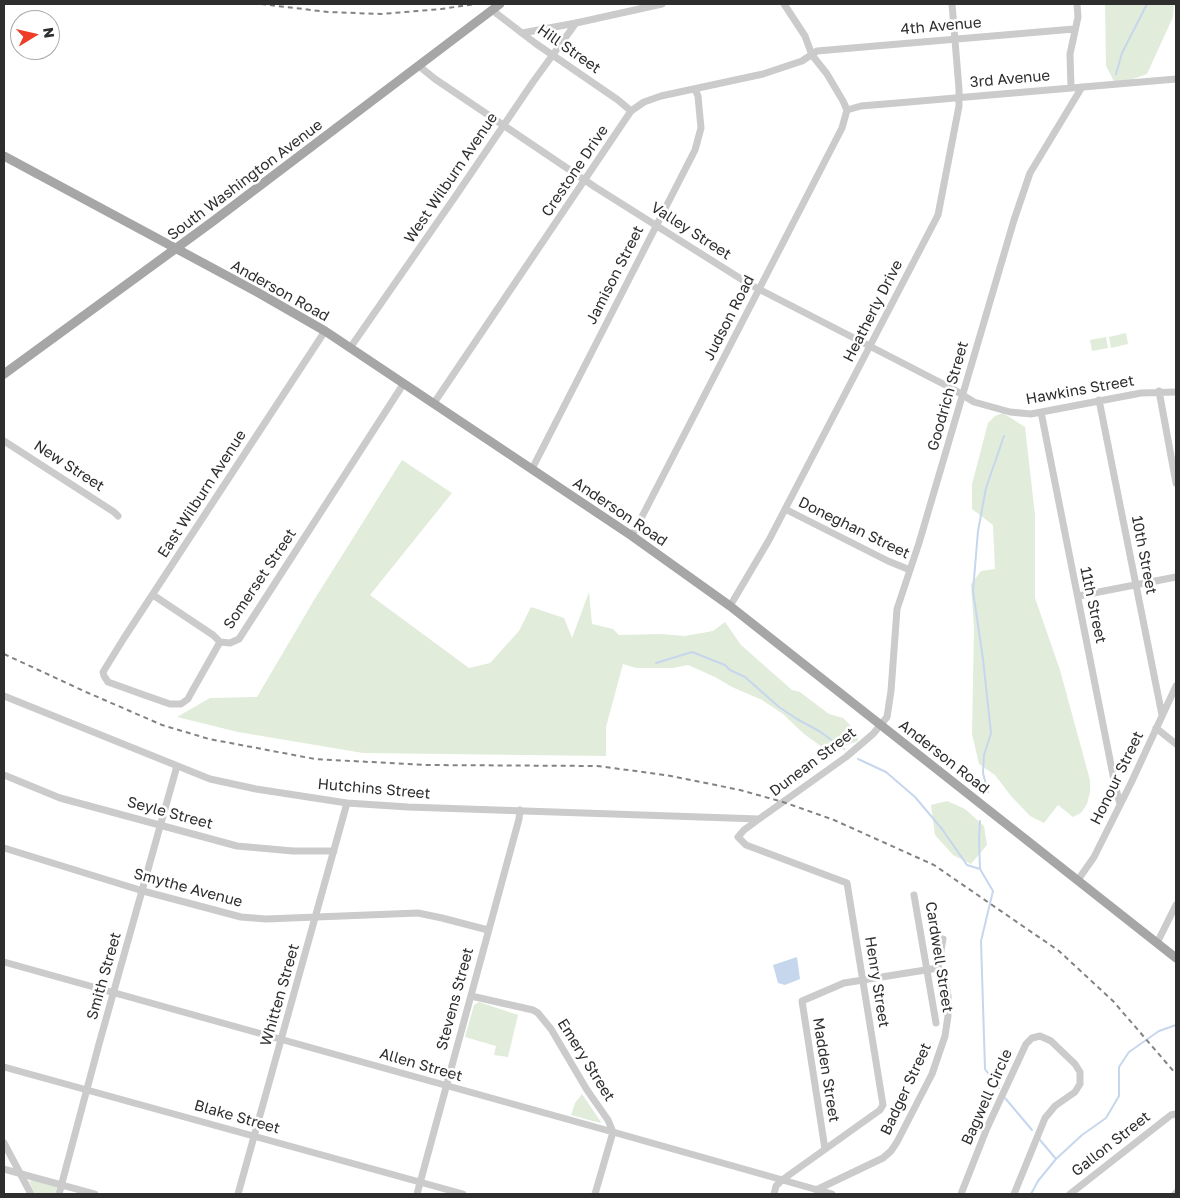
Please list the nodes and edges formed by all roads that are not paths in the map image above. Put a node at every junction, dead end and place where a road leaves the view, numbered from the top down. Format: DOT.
graph roads {
  1 [pos="500,4"];
  2 [pos="662,4"];
  3 [pos="784,4"];
  4 [pos="952,4"];
  5 [pos="1077,4"];
  6 [pos="492,10"];
  7 [pos="576,23"];
  8 [pos="1074,29"];
  9 [pos="522,33"];
  10 [pos="955,39"];
  11 [pos="552,55"];
  12 [pos="812,55"];
  13 [pos="418,66"];
  14 [pos="1176,79"];
  15 [pos="1082,87"];
  16 [pos="1071,88"];
  17 [pos="696,89"];
  18 [pos="959,98"];
  19 [pos="847,110"];
  20 [pos="630,111"];
  21 [pos="504,125"];
  22 [pos="4,156"];
  23 [pos="585,180"];
  24 [pos="656,225"];
  25 [pos="176,249"];
  26 [pos="759,289"];
  27 [pos="325,331"];
  28 [pos="870,347"];
  29 [pos="350,348"];
  30 [pos="4,374"];
  31 [pos="404,383"];
  32 [pos="1159,391"];
  33 [pos="1176,392"];
  34 [pos="963,395"];
  35 [pos="1099,400"];
  36 [pos="434,403"];
  37 [pos="1042,412"];
  38 [pos="4,441"];
  39 [pos="532,469"];
  40 [pos="1176,483"];
  41 [pos="785,510"];
  42 [pos="118,516"];
  43 [pos="632,536"];
  44 [pos="910,570"];
  45 [pos="1176,577"];
  46 [pos="1136,585"];
  47 [pos="153,595"];
  48 [pos="1078,596"];
  49 [pos="730,606"];
  50 [pos="220,642"];
  51 [pos="103,672"];
  52 [pos="1176,686"];
  53 [pos="4,696"];
  54 [pos="1162,715"];
  55 [pos="882,726"];
  56 [pos="1156,728"];
  57 [pos="1176,744"];
  58 [pos="177,766"];
  59 [pos="4,775"];
  60 [pos="347,803"];
  61 [pos="1120,804"];
  62 [pos="520,810"];
  63 [pos="759,819"];
  64 [pos="161,825"];
  65 [pos="4,848"];
  66 [pos="334,851"];
  67 [pos="1078,880"];
  68 [pos="143,891"];
  69 [pos="914,894"];
  70 [pos="1176,905"];
  71 [pos="316,917"];
  72 [pos="488,930"];
  73 [pos="943,939"];
  74 [pos="1157,943"];
  75 [pos="1176,958"];
  76 [pos="4,962"];
  77 [pos="926,968"];
  78 [pos="938,968"];
  79 [pos="863,980"];
  80 [pos="114,993"];
  81 [pos="471,996"];
  82 [pos="936,1023"];
  83 [pos="281,1040"];
  84 [pos="4,1067"];
  85 [pos="446,1086"];
  86 [pos="88,1090"];
  87 [pos="1173,1115"];
  88 [pos="613,1132"];
  89 [pos="255,1136"];
  90 [pos="4,1143"];
  91 [pos="825,1149"];
  92 [pos="4,1169"];
  93 [pos="20,1173"];
  94 [pos="782,1180"];
  95 [pos="420,1182"];
  96 [pos="62,1185"];
  97 [pos="816,1190"];
  98 [pos="31,1194"];
  99 [pos="59,1194"];
  100 [pos="96,1194"];
  101 [pos="238,1194"];
  102 [pos="417,1194"];
  103 [pos="463,1194"];
  104 [pos="595,1194"];
  105 [pos="774,1194"];
  106 [pos="832,1194"];
  107 [pos="961,1194"];
  108 [pos="1014,1194"];
  109 [pos="1070,1194"];
  1 -- 6 [label="main road, South Washington Avenue"];
  2 -- 7 [label="street"];
  3 -- 12 [label="street"];
  4 -- 10 [label="street, Heatherly Drive"];
  5 -- 8 [label="street"];
  6 -- 9 [label="street, Hill Street"];
  6 -- 13 [label="main road, South Washington Avenue"];
  7 -- 9 [label="street"];
  7 -- 11 [label="street, West Wilburn Avenue"];
  8 -- 10 [label="street, 4th Avenue"];
  8 -- 16 [label="street"];
  9 -- 11 [label="street, Hill Street"];
  10 -- 12 [label="street, 4th Avenue"];
  10 -- 18 [label="street, Heatherly Drive"];
  11 -- 20 [label="street, Hill Street"];
  11 -- 21 [label="street, West Wilburn Avenue"];
  12 -- 17 [label="street, Crestone Drive"];
  12 -- 19 [label="street"];
  13 -- 21 [label="street, Valley Street"];
  13 -- 25 [label="main road, South Washington Avenue"];
  14 -- 15 [label="street, 3rd Avenue"];
  15 -- 16 [label="street, 3rd Avenue"];
  15 -- 34 [label="street, Goodrich Street"];
  16 -- 18 [label="street, 3rd Avenue"];
  17 -- 20 [label="street, Crestone Drive"];
  17 -- 24 [label="street, Jamison Street"];
  18 -- 19 [label="street, 3rd Avenue"];
  18 -- 28 [label="street, Heatherly Drive"];
  19 -- 26 [label="street, Judson Road"];
  20 -- 23 [label="street, Crestone Drive"];
  21 -- 23 [label="street, Valley Street"];
  21 -- 29 [label="street, West Wilburn Avenue"];
  22 -- 25 [label="main road, Anderson Road"];
  23 -- 24 [label="street, Valley Street"];
  23 -- 36 [label="street, Crestone Drive"];
  24 -- 26 [label="street, Valley Street"];
  24 -- 39 [label="street, Jamison Street"];
  25 -- 27 [label="main road, Anderson Road"];
  25 -- 30 [label="main road, South Washington Avenue"];
  26 -- 28 [label="street, Valley Street"];
  26 -- 43 [label="street, Judson Road"];
  27 -- 29 [label="main road, Anderson Road"];
  27 -- 47 [label="street, East Wilburn Avenue"];
  28 -- 34 [label="street, Valley Street"];
  28 -- 41 [label="street, Heatherly Drive"];
  29 -- 31 [label="main road, Anderson Road"];
  31 -- 36 [label="main road, Anderson Road"];
  31 -- 50 [label="street, Somerset Street"];
  32 -- 33 [label="street, Hawkins Street"];
  32 -- 35 [label="street, Hawkins Street"];
  32 -- 40 [label="street"];
  34 -- 37 [label="street, Hawkins Street"];
  34 -- 44 [label="street, Goodrich Street"];
  35 -- 37 [label="street, Hawkins Street"];
  35 -- 46 [label="street, 10th Street"];
  36 -- 39 [label="main road, Anderson Road"];
  37 -- 48 [label="street, 11th Street"];
  38 -- 42 [label="street, New Street"];
  39 -- 43 [label="main road, Anderson Road"];
  41 -- 44 [label="street, Doneghan Street"];
  41 -- 49 [label="street, Heatherly Drive"];
  43 -- 49 [label="main road, Anderson Road"];
  44 -- 55 [label="street, Goodrich Street"];
  45 -- 46 [label="street"];
  46 -- 48 [label="street"];
  46 -- 54 [label="street, 10th Street"];
  47 -- 50 [label="street"];
  47 -- 51 [label="street, East Wilburn Avenue"];
  48 -- 61 [label="street, 11th Street"];
  49 -- 55 [label="main road, Anderson Road"];
  50 -- 51 [label="street, Somerset Street"];
  52 -- 54 [label="street, Honour Street"];
  53 -- 58 [label="street, Hutchins Street"];
  54 -- 56 [label="street, Honour Street"];
  55 -- 63 [label="street, Dunean Street"];
  55 -- 67 [label="main road, Anderson Road"];
  56 -- 57 [label="street"];
  56 -- 61 [label="street, Honour Street"];
  58 -- 60 [label="street, Hutchins Street"];
  58 -- 64 [label="street, Smith Street"];
  59 -- 64 [label="street, Seyle Street"];
  60 -- 62 [label="street, Hutchins Street"];
  60 -- 66 [label="street, Whitten Street"];
  61 -- 67 [label="street, Honour Street"];
  62 -- 63 [label="street, Hutchins Street"];
  62 -- 72 [label="street, Stevens Street"];
  63 -- 79 [label="street, Henry Street"];
  64 -- 66 [label="street, Seyle Street"];
  64 -- 68 [label="street, Smith Street"];
  65 -- 68 [label="street, Smythe Avenue"];
  66 -- 71 [label="street, Whitten Street"];
  67 -- 74 [label="main road, Anderson Road"];
  68 -- 71 [label="street, Smythe Avenue"];
  68 -- 80 [label="street, Smith Street"];
  69 -- 77 [label="street, Cardwell Street"];
  70 -- 74 [label="street"];
  71 -- 72 [label="street, Smythe Avenue"];
  71 -- 83 [label="street, Whitten Street"];
  72 -- 81 [label="street, Stevens Street"];
  73 -- 78 [label="street"];
  74 -- 75 [label="main road, Anderson Road"];
  76 -- 80 [label="street, Allen Street"];
  77 -- 78 [label="street"];
  77 -- 79 [label="street"];
  77 -- 82 [label="street, Cardwell Street"];
  78 -- 97 [label="street, Badger Street"];
  79 -- 91 [label="street, Henry Street"];
  79 -- 91 [label="street, Madden Street"];
  80 -- 83 [label="street, Allen Street"];
  80 -- 86 [label="street, Smith Street"];
  81 -- 85 [label="street, Stevens Street"];
  81 -- 88 [label="street, Emery Street"];
  83 -- 85 [label="street, Allen Street"];
  83 -- 89 [label="street, Whitten Street"];
  84 -- 86 [label="street, Blake Street"];
  85 -- 88 [label="street, Allen Street"];
  85 -- 95 [label="street, Stevens Street"];
  86 -- 89 [label="street, Blake Street"];
  86 -- 96 [label="street, Smith Street"];
  87 -- 109 [label="street, Gallon Street"];
  88 -- 94 [label="street, Allen Street"];
  88 -- 104 [label="street"];
  89 -- 95 [label="street, Blake Street"];
  89 -- 101 [label="street, Whitten Street"];
  90 -- 93 [label="street"];
  91 -- 94 [label="street, Henry Street"];
  92 -- 93 [label="street"];
  93 -- 96 [label="street"];
  93 -- 98 [label="street"];
  94 -- 97 [label="street, Allen Street"];
  94 -- 105 [label="street"];
  95 -- 102 [label="street, Stevens Street"];
  95 -- 103 [label="street, Blake Street"];
  96 -- 99 [label="street, Smith Street"];
  96 -- 100 [label="street"];
  97 -- 106 [label="street, Allen Street"];
  107 -- 108 [label="street, Bagwell Circle"];
}
